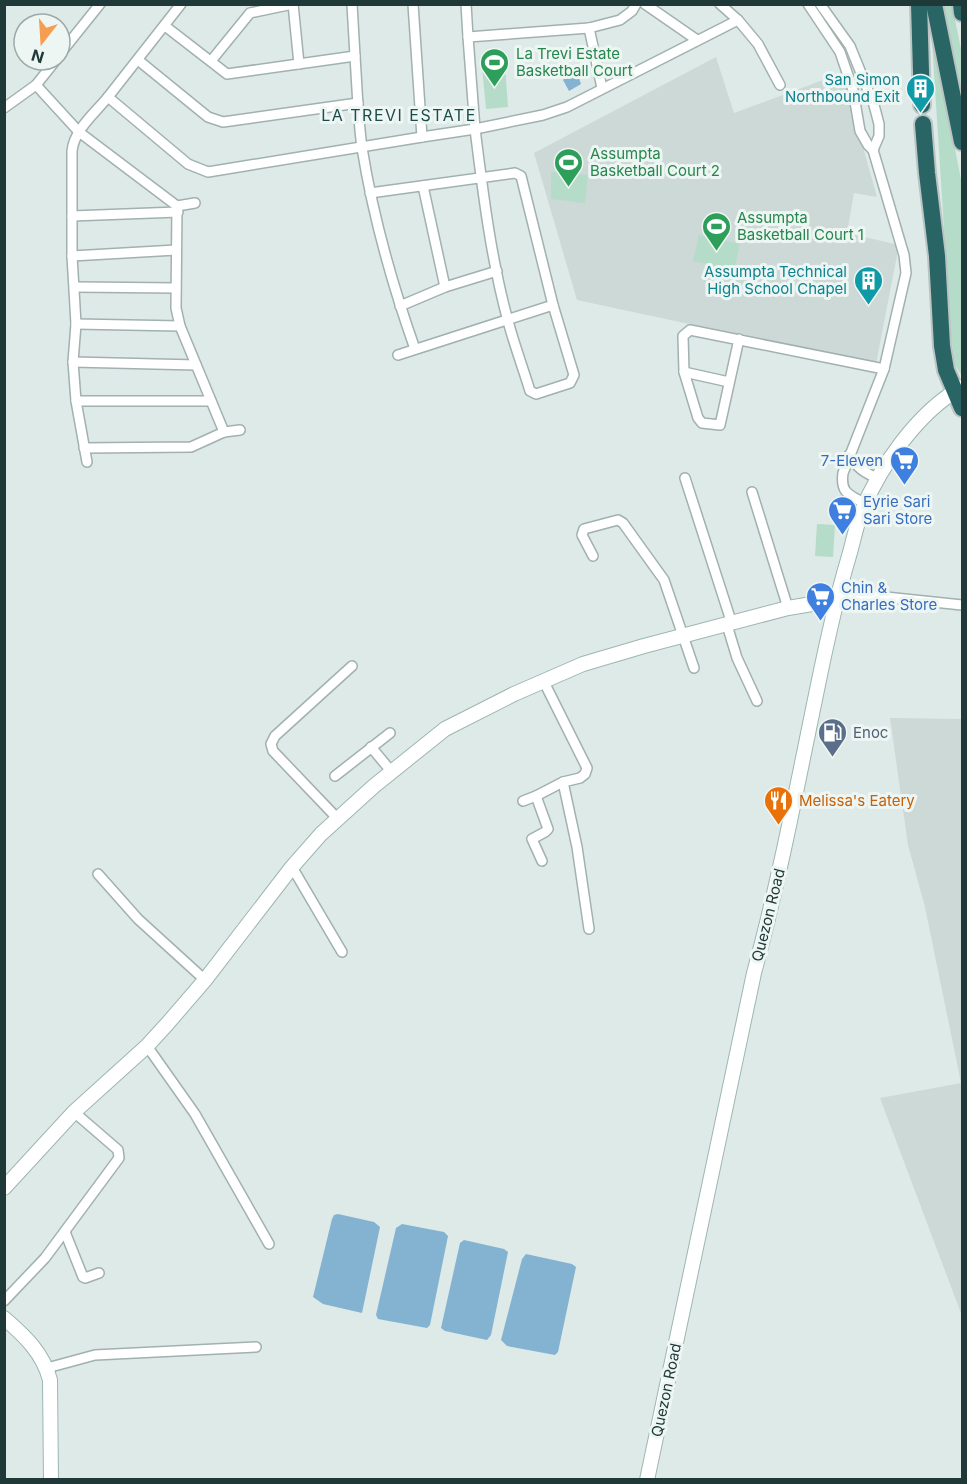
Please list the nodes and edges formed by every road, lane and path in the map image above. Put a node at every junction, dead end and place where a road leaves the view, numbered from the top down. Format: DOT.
graph roads {
  1 [pos="100,4"];
  2 [pos="181,4"];
  3 [pos="293,4"];
  4 [pos="352,4"];
  5 [pos="413,4"];
  6 [pos="466,4"];
  7 [pos="636,4"];
  8 [pos="645,4"];
  9 [pos="720,4"];
  10 [pos="808,4"];
  11 [pos="820,4"];
  12 [pos="919,4"];
  13 [pos="934,4"];
  14 [pos="961,4"];
  15 [pos="963,13"];
  16 [pos="738,20"];
  17 [pos="165,26"];
  18 [pos="589,28"];
  19 [pos="468,37"];
  20 [pos="72,39"];
  21 [pos="697,40"];
  22 [pos="355,56"];
  23 [pos="138,60"];
  24 [pos="211,61"];
  25 [pos="299,64"];
  26 [pos="47,72"];
  27 [pos="866,84"];
  28 [pos="780,85"];
  29 [pos="36,86"];
  30 [pos="602,88"];
  31 [pos="853,90"];
  32 [pos="108,97"];
  33 [pos="358,103"];
  34 [pos="922,105"];
  35 [pos="4,108"];
  36 [pos="879,123"];
  37 [pos="923,124"];
  38 [pos="860,126"];
  39 [pos="475,129"];
  40 [pos="79,132"];
  41 [pos="422,137"];
  42 [pos="963,142"];
  43 [pos="362,146"];
  44 [pos="873,150"];
  45 [pos="481,179"];
  46 [pos="423,186"];
  47 [pos="370,193"];
  48 [pos="195,203"];
  49 [pos="177,209"];
  50 [pos="72,216"];
  51 [pos="176,250"];
  52 [pos="72,256"];
  53 [pos="497,271"];
  54 [pos="75,287"];
  55 [pos="445,287"];
  56 [pos="176,288"];
  57 [pos="553,305"];
  58 [pos="400,306"];
  59 [pos="507,320"];
  60 [pos="76,324"];
  61 [pos="180,327"];
  62 [pos="739,339"];
  63 [pos="415,349"];
  64 [pos="398,355"];
  65 [pos="74,362"];
  66 [pos="196,364"];
  67 [pos="884,369"];
  68 [pos="684,372"];
  69 [pos="729,382"];
  70 [pos="958,390"];
  71 [pos="76,401"];
  72 [pos="211,401"];
  73 [pos="963,408"];
  74 [pos="240,430"];
  75 [pos="224,432"];
  76 [pos="84,448"];
  77 [pos="849,455"];
  78 [pos="87,462"];
  79 [pos="685,478"];
  80 [pos="879,479"];
  81 [pos="752,492"];
  82 [pos="866,504"];
  83 [pos="593,556"];
  84 [pos="837,598"];
  85 [pos="963,604"];
  86 [pos="788,608"];
  87 [pos="729,624"];
  88 [pos="683,636"];
  89 [pos="352,666"];
  90 [pos="694,668"];
  91 [pos="544,682"];
  92 [pos="757,701"];
  93 [pos="390,733"];
  94 [pos="371,747"];
  95 [pos="391,771"];
  96 [pos="334,776"];
  97 [pos="563,782"];
  98 [pos="536,796"];
  99 [pos="523,801"];
  100 [pos="337,818"];
  101 [pos="542,861"];
  102 [pos="292,867"];
  103 [pos="98,874"];
  104 [pos="589,929"];
  105 [pos="342,952"];
  106 [pos="205,980"];
  107 [pos="147,1046"];
  108 [pos="74,1112"];
  109 [pos="4,1188"];
  110 [pos="64,1232"];
  111 [pos="269,1244"];
  112 [pos="99,1273"];
  113 [pos="4,1301"];
  114 [pos="4,1318"];
  115 [pos="256,1347"];
  116 [pos="47,1368"];
  117 [pos="51,1479"];
  118 [pos="647,1479"];
  1 -- 20 [label="street"];
  2 -- 17 [label="street"];
  3 -- 24 [label="street"];
  3 -- 25 [label="street"];
  4 -- 22 [label="street"];
  5 -- 41 [label="street"];
  6 -- 19 [label="street"];
  7 -- 18 [label="street"];
  8 -- 21 [label="street"];
  9 -- 16 [label="street"];
  10 -- 31 [label="street"];
  11 -- 27 [label="street"];
  12 -- 34 [label="highway"];
  13 -- 42 [label="highway"];
  14 -- 15 [label="highway"];
  16 -- 21 [label="street"];
  16 -- 28 [label="street"];
  17 -- 23 [label="street"];
  17 -- 24 [label="street"];
  18 -- 19 [label="street"];
  18 -- 30 [label="street"];
  19 -- 39 [label="street"];
  21 -- 30 [label="street"];
  22 -- 25 [label="street"];
  22 -- 33 [label="street"];
  23 -- 32 [label="street"];
  23 -- 33 [label="street"];
  24 -- 25 [label="street"];
  26 -- 29 [label="street"];
  27 -- 31 [label="street"];
  27 -- 36 [label="street"];
  29 -- 35 [label="street"];
  29 -- 40 [label="street"];
  30 -- 39 [label="street"];
  31 -- 38 [label="street"];
  32 -- 40 [label="street"];
  32 -- 43 [label="street"];
  33 -- 43 [label="street"];
  36 -- 38 [label="street"];
  36 -- 44 [label="street"];
  37 -- 70 [label="highway"];
  38 -- 44 [label="street"];
  39 -- 41 [label="street"];
  39 -- 45 [label="street"];
  40 -- 49 [label="street"];
  40 -- 50 [label="street"];
  41 -- 43 [label="street"];
  43 -- 47 [label="street"];
  44 -- 67 [label="street"];
  45 -- 46 [label="street"];
  45 -- 53 [label="street"];
  45 -- 57 [label="street"];
  46 -- 47 [label="street"];
  46 -- 55 [label="street"];
  47 -- 58 [label="street"];
  48 -- 49 [label="street"];
  49 -- 50 [label="street"];
  49 -- 51 [label="street"];
  50 -- 52 [label="street"];
  51 -- 52 [label="street"];
  51 -- 56 [label="street"];
  52 -- 54 [label="street"];
  53 -- 55 [label="street"];
  53 -- 59 [label="street"];
  54 -- 56 [label="street"];
  54 -- 60 [label="street"];
  55 -- 58 [label="street"];
  56 -- 61 [label="street"];
  57 -- 59 [label="street"];
  57 -- 59 [label="street"];
  58 -- 63 [label="street"];
  59 -- 63 [label="street"];
  60 -- 61 [label="street"];
  60 -- 65 [label="street"];
  61 -- 66 [label="street"];
  62 -- 67 [label="street"];
  62 -- 68 [label="street"];
  62 -- 69 [label="street"];
  63 -- 64 [label="street"];
  65 -- 66 [label="street"];
  65 -- 71 [label="street"];
  66 -- 72 [label="street"];
  67 -- 77 [label="street"];
  68 -- 69 [label="street"];
  68 -- 69 [label="street"];
  70 -- 73 [label="highway"];
  70 -- 80 [label="street, Quezon Road"];
  71 -- 72 [label="street"];
  71 -- 76 [label="street"];
  72 -- 75 [label="street"];
  74 -- 75 [label="street"];
  75 -- 76 [label="street"];
  76 -- 78 [label="street"];
  77 -- 80 [label="street"];
  77 -- 82 [label="street"];
  79 -- 87 [label="street"];
  80 -- 82 [label="street, Quezon Road"];
  81 -- 86 [label="street"];
  82 -- 84 [label="street, Quezon Road"];
  83 -- 88 [label="street"];
  84 -- 85 [label="street"];
  84 -- 86 [label="street"];
  84 -- 118 [label="street, Quezon Road"];
  86 -- 87 [label="street"];
  87 -- 88 [label="street"];
  87 -- 92 [label="street"];
  88 -- 90 [label="street"];
  88 -- 91 [label="street"];
  89 -- 100 [label="street"];
  91 -- 95 [label="street"];
  91 -- 97 [label="street"];
  93 -- 94 [label="street"];
  94 -- 95 [label="street"];
  94 -- 96 [label="street"];
  95 -- 100 [label="street"];
  97 -- 98 [label="street"];
  97 -- 104 [label="street"];
  98 -- 99 [label="street"];
  98 -- 101 [label="street"];
  100 -- 102 [label="street"];
  102 -- 105 [label="street"];
  102 -- 106 [label="street"];
  103 -- 106 [label="street"];
  106 -- 107 [label="street"];
  107 -- 108 [label="street"];
  107 -- 111 [label="street"];
  108 -- 109 [label="street"];
  108 -- 110 [label="street"];
  110 -- 112 [label="street"];
  110 -- 113 [label="street"];
  114 -- 116 [label="street"];
  115 -- 116 [label="street"];
  116 -- 117 [label="street"];
}
